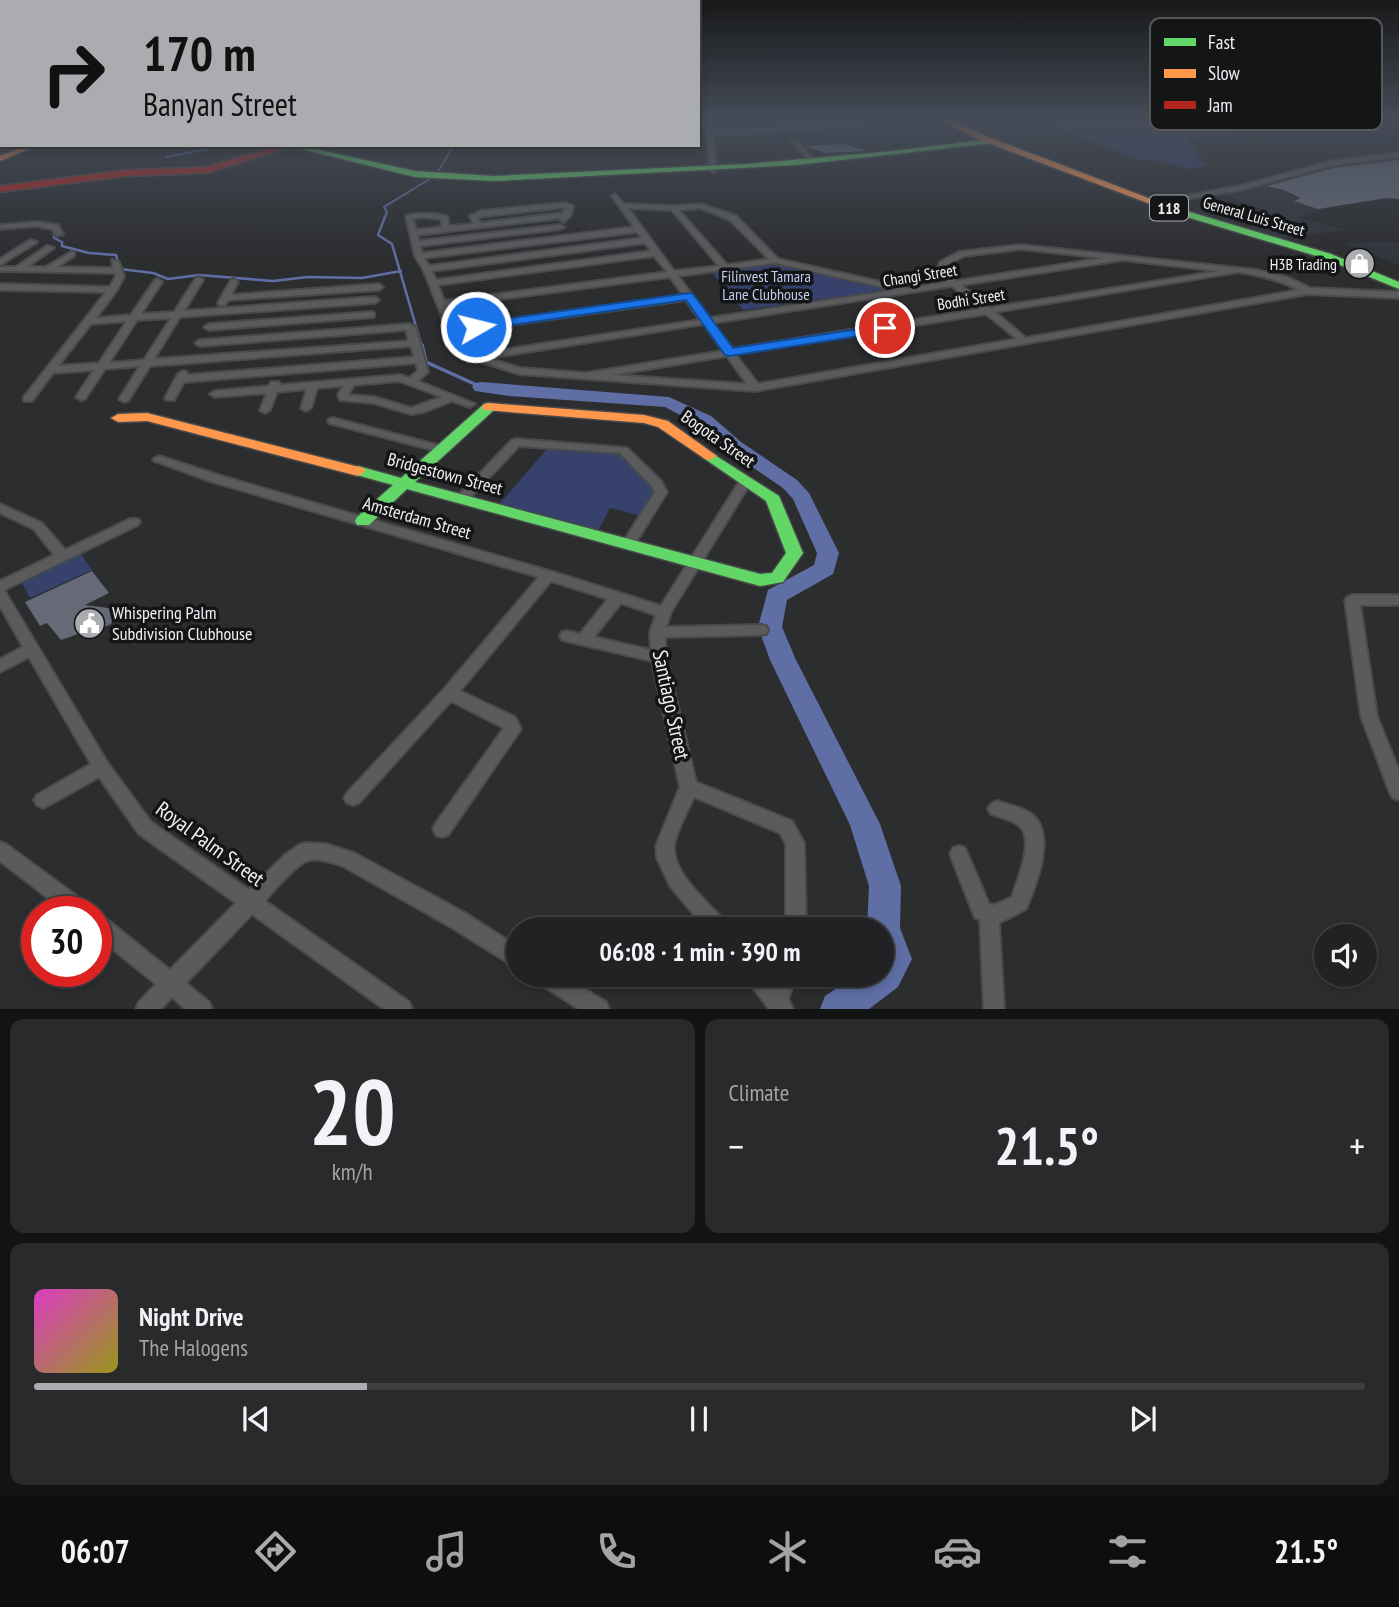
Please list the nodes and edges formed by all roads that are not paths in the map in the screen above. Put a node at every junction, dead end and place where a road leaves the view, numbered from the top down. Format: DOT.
graph roads {
  1 [pos="220,166"];
  2 [pos="387,166"];
  3 [pos="713,166"];
  4 [pos="751,166"];
  5 [pos="1058,166"];
  6 [pos="1321,166"];
  7 [pos="713,170"];
  8 [pos="0,189"];
  9 [pos="615,196"];
  10 [pos="1154,202"];
  11 [pos="621,205"];
  12 [pos="674,208"];
  13 [pos="568,210"];
  14 [pos="477,224"];
  15 [pos="0,227"];
  16 [pos="560,227"];
  17 [pos="446,228"];
  18 [pos="639,229"];
  19 [pos="413,233"];
  20 [pos="59,234"];
  21 [pos="555,239"];
  22 [pos="647,240"];
  23 [pos="33,242"];
  24 [pos="416,244"];
  25 [pos="50,248"];
  26 [pos="656,253"];
  27 [pos="71,254"];
  28 [pos="419,256"];
  29 [pos="92,258"];
  30 [pos="1122,258"];
  31 [pos="775,261"];
  32 [pos="0,263"];
  33 [pos="117,266"];
  34 [pos="725,267"];
  35 [pos="0,269"];
  36 [pos="18,269"];
  37 [pos="427,269"];
  38 [pos="47,270"];
  39 [pos="75,270"];
  40 [pos="1238,270"];
  41 [pos="672,274"];
  42 [pos="382,277"];
  43 [pos="199,280"];
  44 [pos="158,282"];
  45 [pos="234,282"];
  46 [pos="271,282"];
  47 [pos="432,283"];
  48 [pos="954,284"];
  49 [pos="1399,286"];
  50 [pos="0,287"];
  51 [pos="311,287"];
  52 [pos="379,287"];
  53 [pos="113,290"];
  54 [pos="911,290"];
  55 [pos="1308,291"];
  56 [pos="1357,294"];
  57 [pos="265,295"];
  58 [pos="1399,295"];
  59 [pos="689,297"];
  60 [pos="225,298"];
  61 [pos="375,300"];
  62 [pos="1399,302"];
  63 [pos="441,304"];
  64 [pos="304,305"];
  65 [pos="218,312"];
  66 [pos="989,312"];
  67 [pos="177,314"];
  68 [pos="371,315"];
  69 [pos="134,317"];
  70 [pos="298,320"];
  71 [pos="89,321"];
  72 [pos="707,322"];
  73 [pos="209,327"];
  74 [pos="367,330"];
  75 [pos="452,330"];
  76 [pos="293,336"];
  77 [pos="1026,342"];
  78 [pos="200,343"];
  79 [pos="414,343"];
  80 [pos="286,353"];
  81 [pos="730,353"];
  82 [pos="473,357"];
  83 [pos="191,360"];
  84 [pos="419,360"];
  85 [pos="147,363"];
  86 [pos="101,366"];
  87 [pos="51,370"];
  88 [pos="280,371"];
  89 [pos="585,376"];
  90 [pos="180,379"];
  91 [pos="351,382"];
  92 [pos="412,382"];
  93 [pos="313,385"];
  94 [pos="755,388"];
  95 [pos="273,389"];
  96 [pos="215,394"];
  97 [pos="81,397"];
  98 [pos="452,397"];
  99 [pos="170,398"];
  100 [pos="28,399"];
  101 [pos="124,399"];
  102 [pos="470,404"];
  103 [pos="306,408"];
  104 [pos="265,410"];
  105 [pos="118,418"];
  106 [pos="333,421"];
  107 [pos="441,449"];
  108 [pos="159,459"];
  109 [pos="745,482"];
  110 [pos="406,483"];
  111 [pos="463,498"];
  112 [pos="0,508"];
  113 [pos="363,521"];
  114 [pos="134,522"];
  115 [pos="628,544"];
  116 [pos="63,557"];
  117 [pos="695,562"];
  118 [pos="548,575"];
  119 [pos="760,580"];
  120 [pos="0,587"];
  121 [pos="0,594"];
  122 [pos="618,597"];
  123 [pos="1399,600"];
  124 [pos="664,612"];
  125 [pos="761,630"];
  126 [pos="657,632"];
  127 [pos="566,636"];
  128 [pos="583,640"];
  129 [pos="33,649"];
  130 [pos="659,657"];
  131 [pos="0,666"];
  132 [pos="449,693"];
  133 [pos="101,767"];
  134 [pos="689,787"];
  135 [pos="1399,793"];
  136 [pos="353,798"];
  137 [pos="43,800"];
  138 [pos="997,808"];
  139 [pos="442,829"];
  140 [pos="0,850"];
  141 [pos="959,854"];
  142 [pos="61,896"];
  143 [pos="251,902"];
  144 [pos="989,913"];
  145 [pos="709,917"];
  146 [pos="796,917"];
  147 [pos="112,936"];
  148 [pos="506,951"];
  149 [pos="171,982"];
  150 [pos="563,987"];
  151 [pos="766,987"];
  152 [pos="780,1004"];
  153 [pos="146,1009"];
  154 [pos="202,1009"];
  155 [pos="402,1009"];
  156 [pos="599,1009"];
  157 [pos="994,1009"];
  1 -- 8 [label="main road"];
  2 -- 7 [label="main road"];
  3 -- 7 [label="street"];
  4 -- 7 [label="main road"];
  5 -- 10 [label="main road, General Luis Street / 118"];
  6 -- 10 [label="street"];
  9 -- 11 [label="street"];
  10 -- 49 [label="main road, General Luis Street / 118"];
  11 -- 12 [label="street"];
  11 -- 18 [label="street"];
  12 -- 31 [label="street"];
  12 -- 34 [label="street"];
  13 -- 14 [label="street"];
  13 -- 14 [label="street"];
  13 -- 16 [label="street"];
  14 -- 17 [label="street"];
  15 -- 20 [label="street"];
  16 -- 21 [label="street"];
  16 -- 24 [label="street"];
  17 -- 19 [label="street"];
  17 -- 19 [label="street"];
  18 -- 21 [label="street"];
  18 -- 22 [label="street"];
  19 -- 24 [label="street"];
  21 -- 28 [label="street"];
  22 -- 26 [label="street"];
  22 -- 37 [label="street"];
  23 -- 32 [label="street"];
  24 -- 28 [label="street"];
  25 -- 36 [label="street"];
  26 -- 41 [label="street"];
  26 -- 47 [label="street"];
  27 -- 38 [label="street"];
  28 -- 37 [label="street"];
  29 -- 39 [label="street"];
  30 -- 40 [label="street"];
  30 -- 48 [label="street, Changi Street"];
  30 -- 48 [label="street"];
  31 -- 34 [label="street"];
  31 -- 54 [label="street"];
  33 -- 39 [label="street"];
  33 -- 53 [label="street"];
  34 -- 41 [label="street"];
  35 -- 36 [label="street"];
  36 -- 38 [label="street"];
  37 -- 47 [label="street"];
  38 -- 39 [label="street"];
  40 -- 55 [label="street"];
  40 -- 66 [label="street, Bodhi Street"];
  41 -- 59 [label="street"];
  41 -- 63 [label="street"];
  42 -- 52 [label="street"];
  43 -- 67 [label="street"];
  44 -- 69 [label="street"];
  45 -- 60 [label="street"];
  46 -- 57 [label="street"];
  47 -- 63 [label="street"];
  48 -- 54 [label="street, Changi Street"];
  48 -- 66 [label="street"];
  50 -- 53 [label="street"];
  51 -- 52 [label="street"];
  51 -- 57 [label="street"];
  51 -- 64 [label="street"];
  52 -- 61 [label="street"];
  53 -- 71 [label="street"];
  54 -- 72 [label="street, Changi Street"];
  55 -- 56 [label="street"];
  55 -- 77 [label="street"];
  56 -- 58 [label="street"];
  56 -- 62 [label="street"];
  57 -- 60 [label="street"];
  59 -- 72 [label="street"];
  59 -- 75 [label="street"];
  60 -- 65 [label="street"];
  61 -- 64 [label="street"];
  61 -- 68 [label="street"];
  63 -- 75 [label="street"];
  64 -- 65 [label="street"];
  64 -- 70 [label="street"];
  65 -- 67 [label="street"];
  65 -- 73 [label="street"];
  66 -- 77 [label="street"];
  66 -- 81 [label="street, Bodhi Street"];
  67 -- 69 [label="street"];
  67 -- 85 [label="street"];
  68 -- 70 [label="street"];
  68 -- 74 [label="street"];
  69 -- 71 [label="street"];
  69 -- 86 [label="street"];
  70 -- 73 [label="street"];
  70 -- 76 [label="street"];
  71 -- 87 [label="street"];
  72 -- 81 [label="street"];
  72 -- 82 [label="street, Changi Street"];
  73 -- 78 [label="street"];
  74 -- 76 [label="street"];
  74 -- 79 [label="street"];
  75 -- 82 [label="street"];
  76 -- 78 [label="street"];
  76 -- 80 [label="street"];
  77 -- 94 [label="street"];
  78 -- 83 [label="street"];
  79 -- 80 [label="street"];
  79 -- 84 [label="street"];
  80 -- 83 [label="street"];
  80 -- 88 [label="street"];
  81 -- 89 [label="street, Bodhi Street"];
  81 -- 94 [label="street"];
  82 -- 89 [label="street"];
  83 -- 85 [label="street"];
  83 -- 90 [label="street"];
  84 -- 88 [label="street"];
  84 -- 92 [label="street"];
  85 -- 86 [label="street"];
  85 -- 101 [label="street"];
  86 -- 87 [label="street"];
  86 -- 97 [label="street"];
  87 -- 100 [label="street"];
  88 -- 90 [label="street"];
  88 -- 95 [label="street"];
  89 -- 94 [label="street"];
  90 -- 99 [label="street"];
  91 -- 92 [label="street"];
  91 -- 93 [label="street"];
  91 -- 98 [label="street"];
  92 -- 98 [label="street"];
  93 -- 95 [label="street"];
  93 -- 103 [label="street"];
  95 -- 96 [label="street"];
  95 -- 104 [label="street"];
  98 -- 102 [label="street"];
  105 -- 110 [label="main road, Bridgestown Street"];
  106 -- 107 [label="street"];
  107 -- 109 [label="main road, Bogota Street"];
  107 -- 110 [label="main road"];
  108 -- 113 [label="street, Amsterdam Street"];
  109 -- 117 [label="street, Santiago Street"];
  109 -- 119 [label="main road, Bogota Street"];
  110 -- 111 [label="main road, Bridgestown Street"];
  110 -- 113 [label="main road"];
  111 -- 115 [label="main road, Bridgestown Street"];
  111 -- 115 [label="street"];
  112 -- 116 [label="street"];
  113 -- 118 [label="street, Amsterdam Street"];
  114 -- 116 [label="street"];
  115 -- 117 [label="main road, Bridgestown Street"];
  116 -- 120 [label="street"];
  117 -- 119 [label="main road, Bridgestown Street"];
  117 -- 124 [label="street, Santiago Street"];
  118 -- 122 [label="street, Amsterdam Street"];
  118 -- 132 [label="street"];
  121 -- 129 [label="street, Royal Palm Street"];
  122 -- 124 [label="street, Amsterdam Street"];
  122 -- 128 [label="street"];
  123 -- 135 [label="street"];
  124 -- 126 [label="street, Santiago Street"];
  125 -- 126 [label="street"];
  126 -- 130 [label="street, Santiago Street"];
  127 -- 128 [label="street"];
  128 -- 130 [label="street"];
  129 -- 131 [label="street"];
  129 -- 133 [label="street, Royal Palm Street"];
  130 -- 134 [label="street, Santiago Street"];
  132 -- 136 [label="street"];
  132 -- 139 [label="street"];
  133 -- 137 [label="street"];
  133 -- 143 [label="street, Royal Palm Street"];
  134 -- 145 [label="street"];
  134 -- 146 [label="street"];
  138 -- 144 [label="street"];
  140 -- 142 [label="street"];
  141 -- 144 [label="street"];
  143 -- 148 [label="street"];
  143 -- 149 [label="street"];
  143 -- 155 [label="street, Royal Palm Street"];
  144 -- 157 [label="street"];
  147 -- 149 [label="street"];
  149 -- 153 [label="street"];
  149 -- 154 [label="street"];
  150 -- 156 [label="street"];
  151 -- 152 [label="street"];
}
